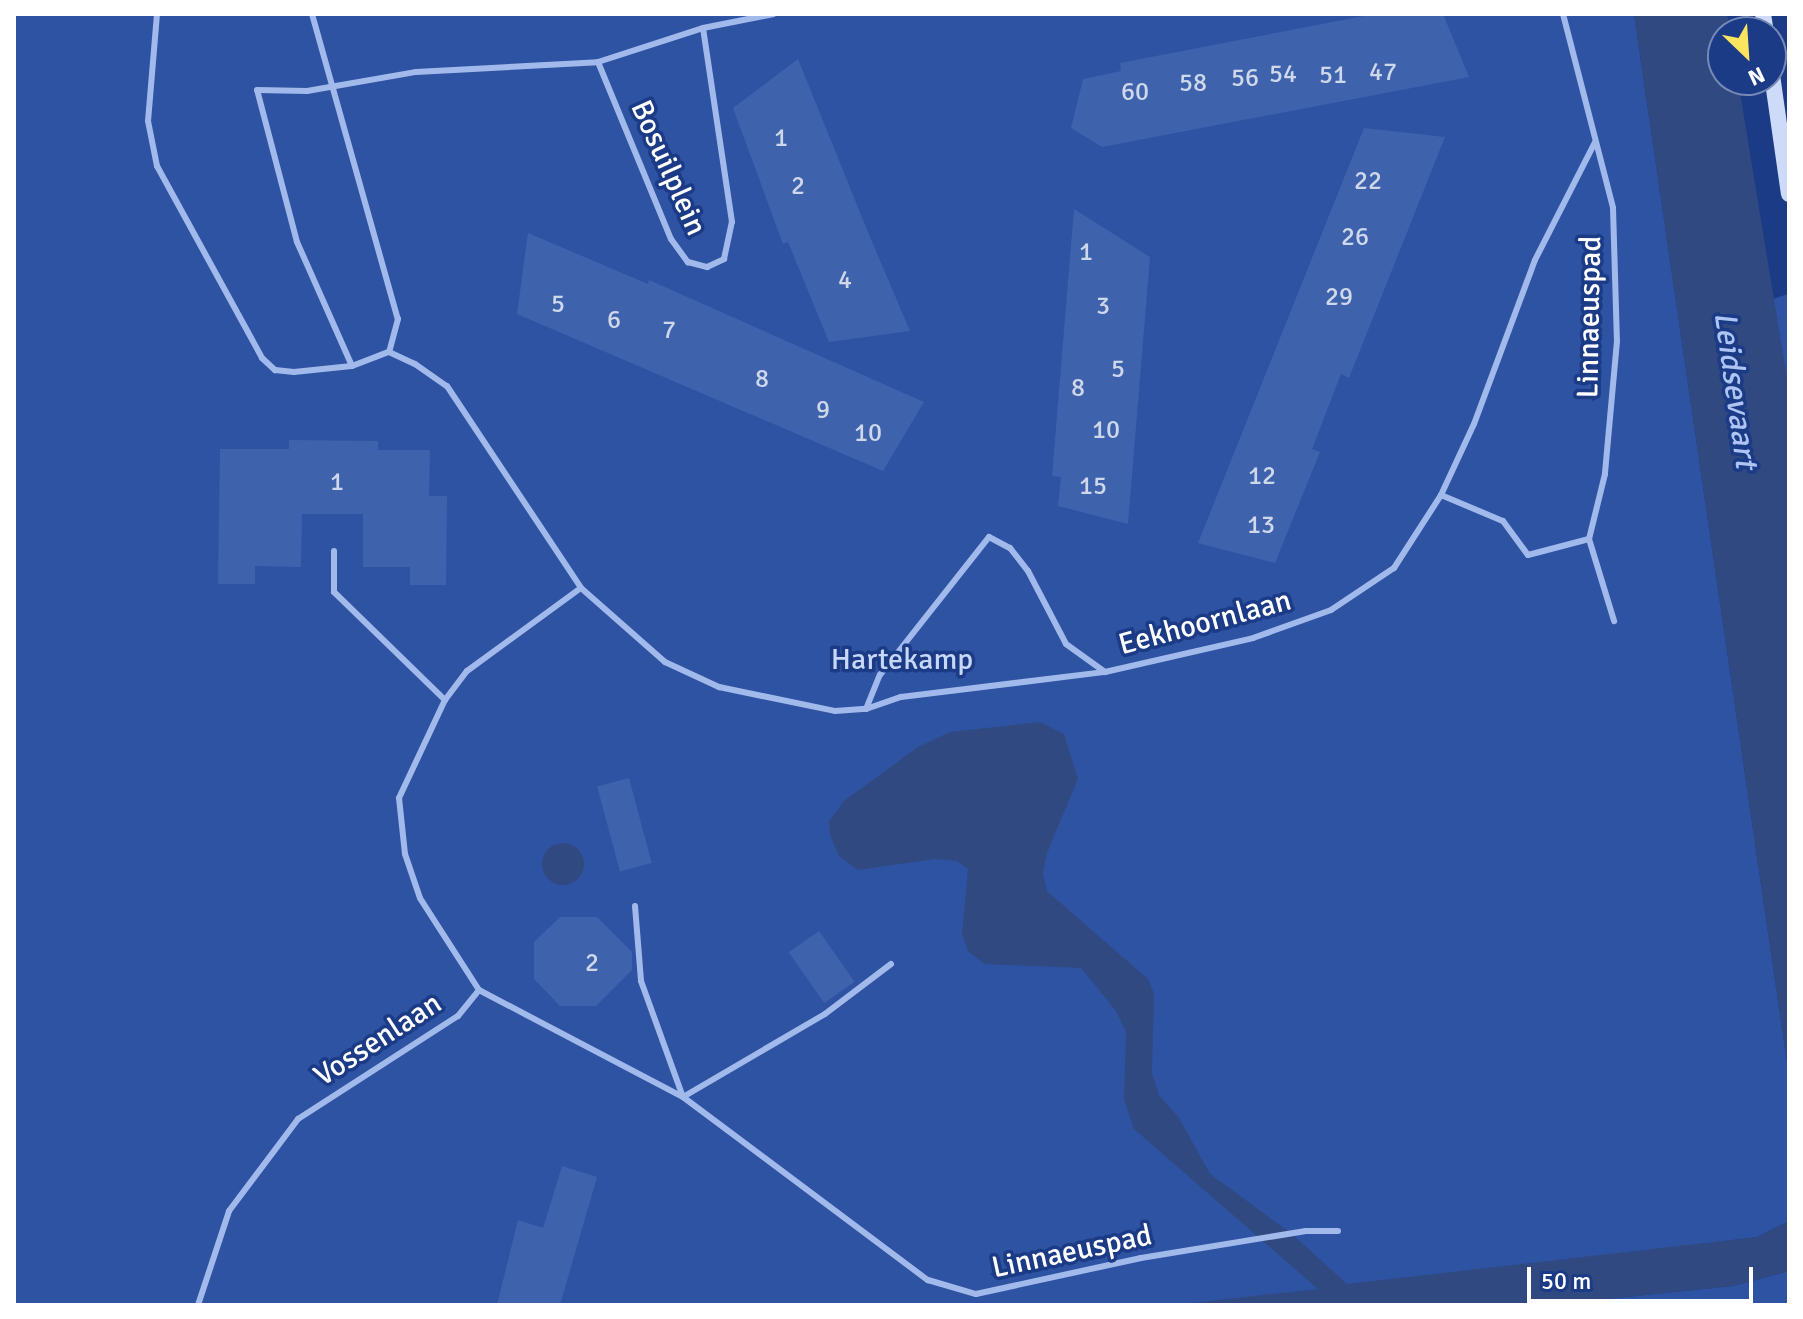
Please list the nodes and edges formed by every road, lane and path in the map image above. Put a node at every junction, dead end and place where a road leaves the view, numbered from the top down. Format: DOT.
graph roads {
  1 [pos="157,14"];
  2 [pos="312,14"];
  3 [pos="774,14"];
  4 [pos="1563,14"];
  5 [pos="703,28"];
  6 [pos="598,62"];
  7 [pos="332,87"];
  8 [pos="1775,96"];
  9 [pos="1595,142"];
  10 [pos="1788,186"];
  11 [pos="389,352"];
  12 [pos="352,366"];
  13 [pos="1441,495"];
  14 [pos="1589,539"];
  15 [pos="334,551"];
  16 [pos="581,588"];
  17 [pos="1614,621"];
  18 [pos="1105,672"];
  19 [pos="445,700"];
  20 [pos="866,709"];
  21 [pos="635,906"];
  22 [pos="891,964"];
  23 [pos="479,990"];
  24 [pos="683,1097"];
  25 [pos="1338,1231"];
  26 [pos="198,1305"];
  1 -- 12 [label="lane"];
  2 -- 7 [label="lane"];
  3 -- 5 [label="lane"];
  4 -- 9 [label="lane, Linnaeuspad"];
  5 -- 6 [label="lane"];
  5 -- 6 [label="lane, Bosuilplein"];
  6 -- 7 [label="lane"];
  7 -- 11 [label="lane"];
  7 -- 12 [label="lane"];
  8 -- 10 [label="street"];
  9 -- 13 [label="lane, Eekhoornlaan"];
  9 -- 14 [label="lane, Linnaeuspad"];
  11 -- 12 [label="lane"];
  11 -- 16 [label="lane, Eekhoornlaan"];
  13 -- 14 [label="lane"];
  13 -- 18 [label="lane, Eekhoornlaan"];
  14 -- 17 [label="lane"];
  15 -- 19 [label="lane"];
  16 -- 19 [label="lane, Vossenlaan"];
  16 -- 20 [label="lane, Eekhoornlaan"];
  18 -- 20 [label="lane, Eekhoornlaan"];
  18 -- 20 [label="lane"];
  19 -- 23 [label="lane, Vossenlaan"];
  21 -- 24 [label="lane"];
  22 -- 24 [label="lane"];
  23 -- 24 [label="lane, Linnaeuspad"];
  23 -- 26 [label="lane, Vossenlaan"];
  24 -- 25 [label="lane, Linnaeuspad"];
}
